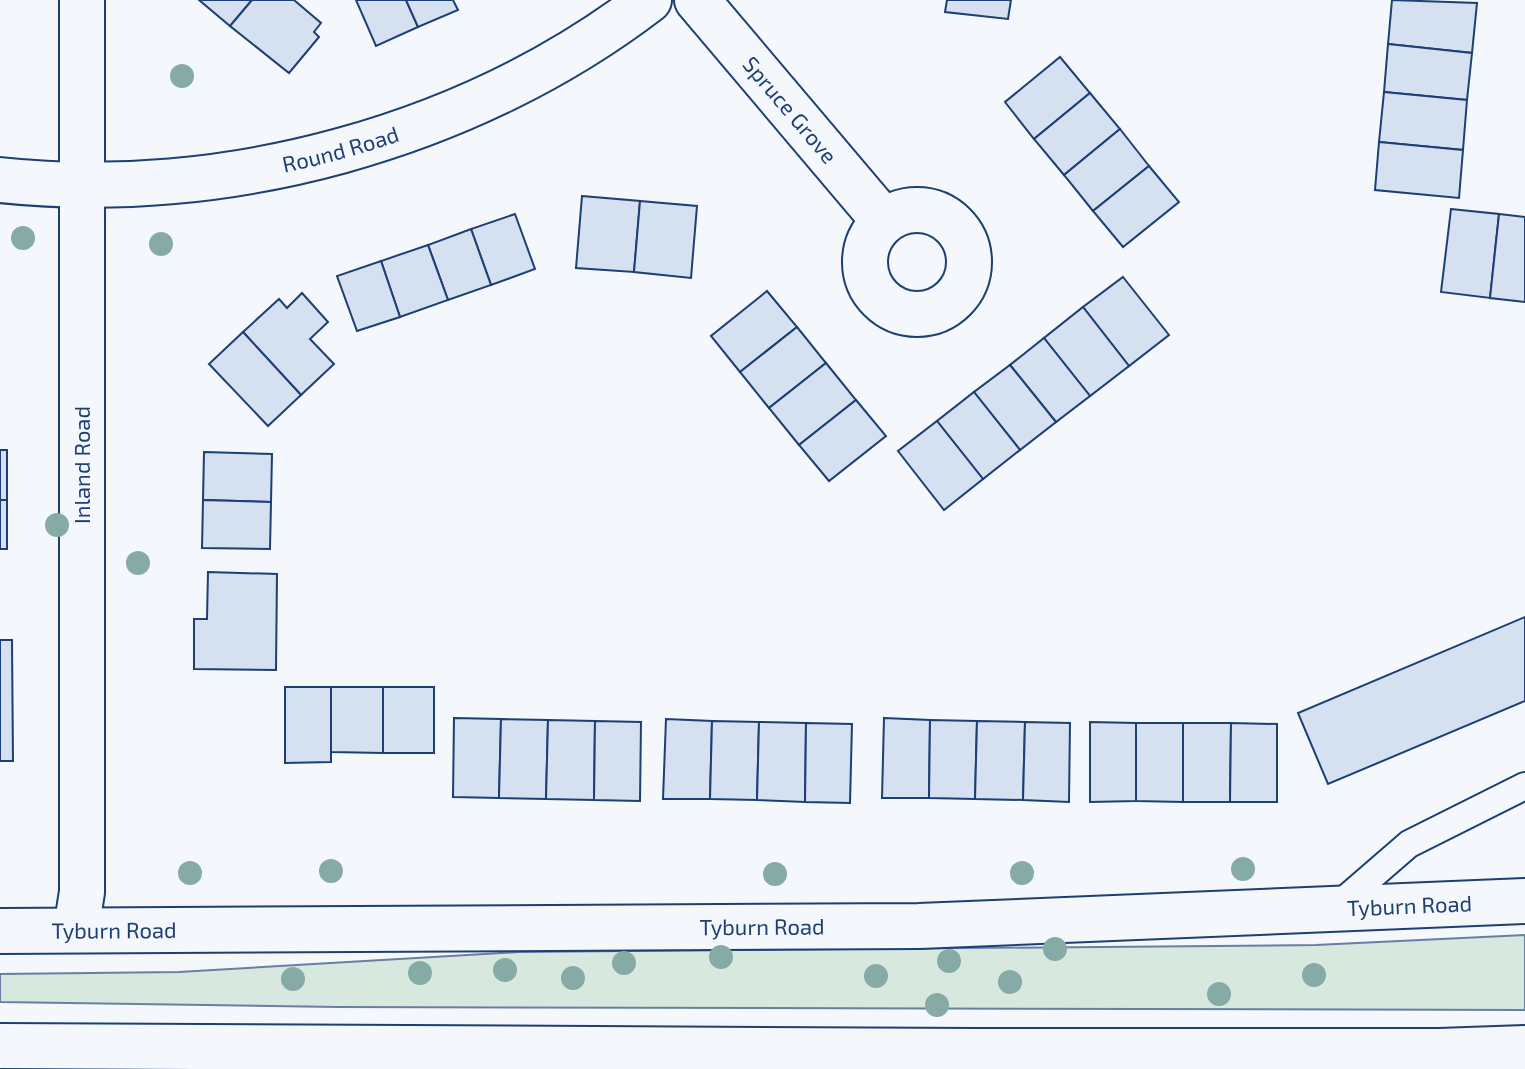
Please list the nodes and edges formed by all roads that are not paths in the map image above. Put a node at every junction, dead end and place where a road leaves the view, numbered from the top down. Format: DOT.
graph roads {
  1 [pos="82,0"];
  2 [pos="649,0"];
  3 [pos="697,0"];
  4 [pos="0,180"];
  5 [pos="82,184"];
  6 [pos="884,221"];
  7 [pos="1525,786"];
  8 [pos="1525,901"];
  9 [pos="1332,911"];
  10 [pos="76,930"];
  11 [pos="0,931"];
  12 [pos="0,1046"];
  13 [pos="1525,1048"];
  14 [pos="616,1060"];
  15 [pos="1439,1060"];
  1 -- 5 [label="main road, Inland Road"];
  2 -- 5 [label="main road, Round Road"];
  3 -- 6 [label="main road, Spruce Grove"];
  4 -- 5 [label="main road, Round Road"];
  5 -- 10 [label="main road, Inland Road"];
  7 -- 9 [label="lane"];
  8 -- 9 [label="main road, Tyburn Road"];
  9 -- 10 [label="main road, Tyburn Road"];
  10 -- 11 [label="main road, Tyburn Road"];
  12 -- 14 [label="main road"];
  13 -- 15 [label="main road"];
  14 -- 15 [label="main road"];
}
